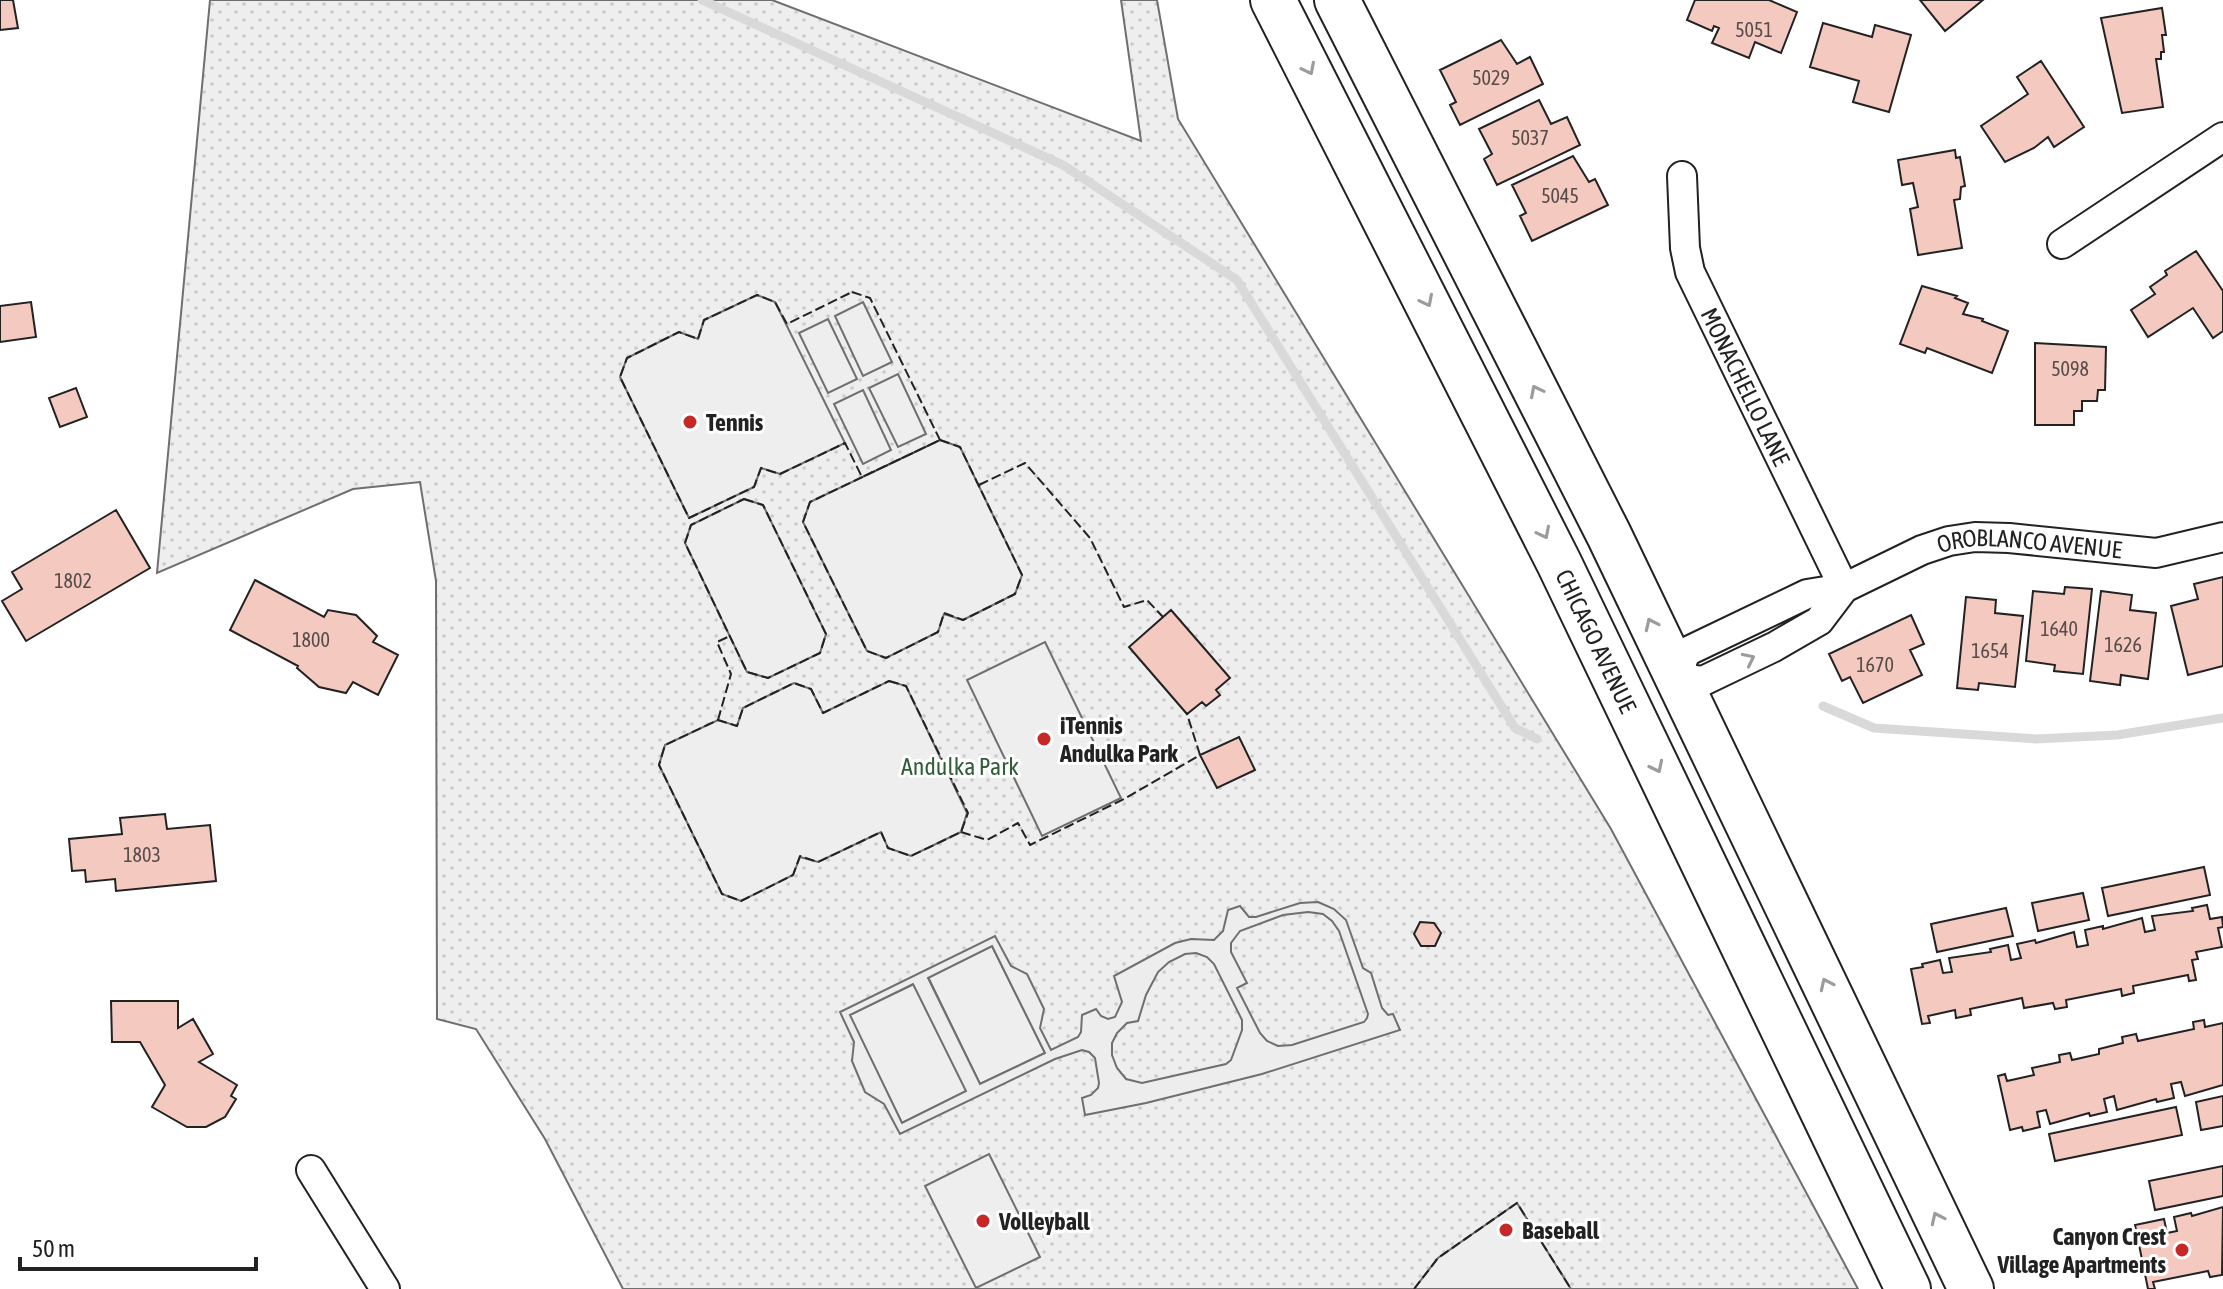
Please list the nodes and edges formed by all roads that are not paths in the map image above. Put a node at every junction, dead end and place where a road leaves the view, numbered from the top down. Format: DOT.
graph roads {
  1 [pos="1273,0"];
  2 [pos="1337,0"];
  3 [pos="2223,137"];
  4 [pos="1682,176"];
  5 [pos="2062,244"];
  6 [pos="2223,537"];
  7 [pos="1844,588"];
  8 [pos="1676,677"];
  9 [pos="311,1170"];
  10 [pos="385,1289"];
  11 [pos="1908,1289"];
  12 [pos="1971,1289"];
  1 -- 11 [label="main road, CHICAGO AVENUE, one-way"];
  8 -- 2 [label="main road, one-way"];
  3 -- 5 [label="street"];
  4 -- 7 [label="street, MONACHELLO LANE"];
  6 -- 7 [label="street, OROBLANCO AVENUE"];
  7 -- 8 [label="street, OROBLANCO AVENUE"];
  12 -- 8 [label="main road, one-way"];
  9 -- 10 [label="street"];
}
